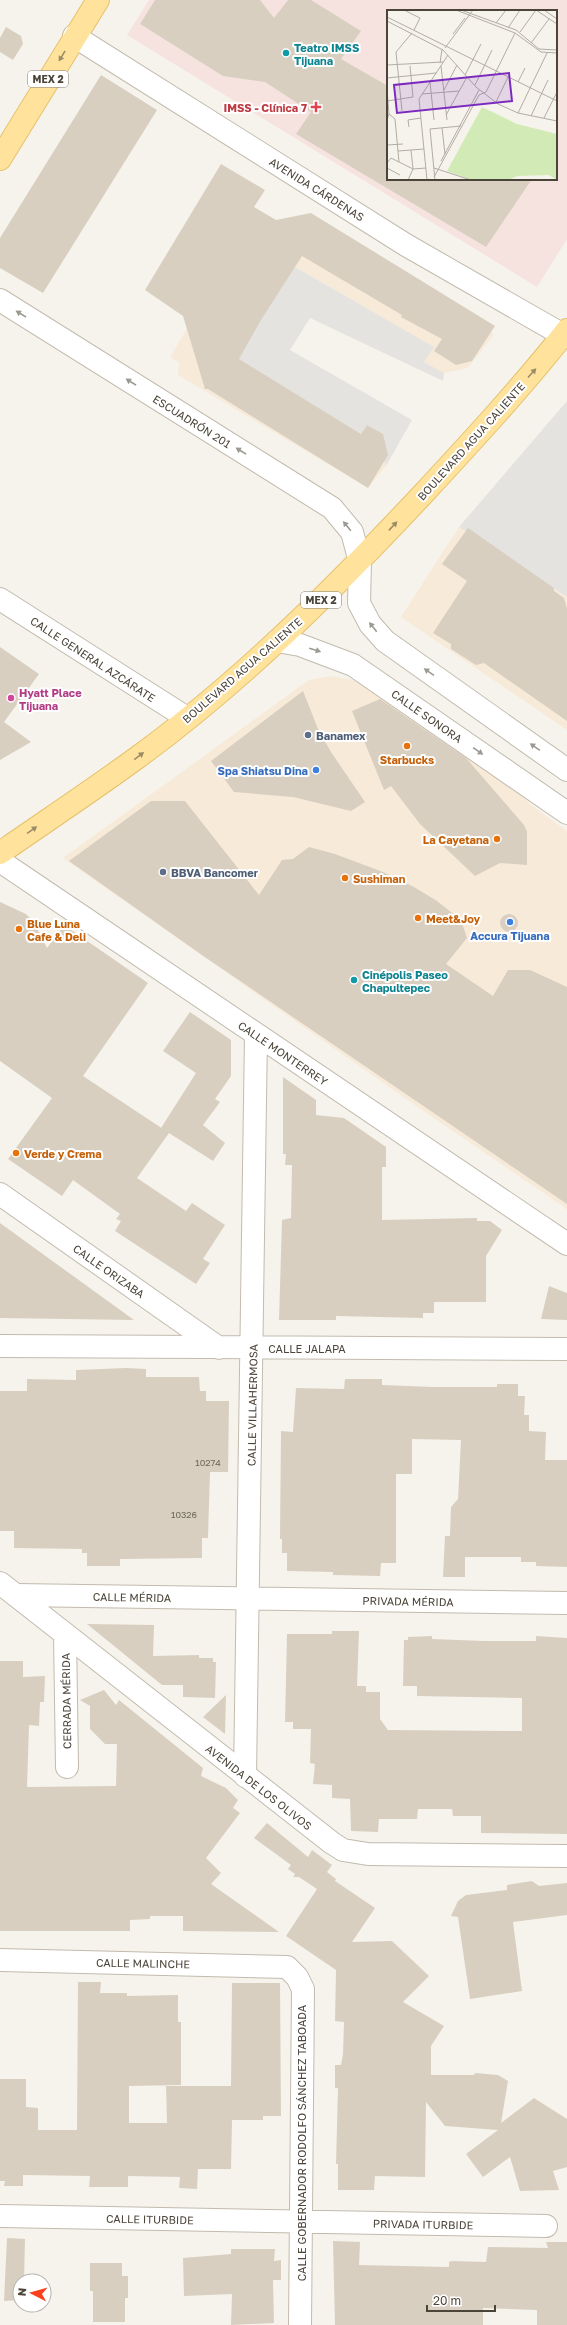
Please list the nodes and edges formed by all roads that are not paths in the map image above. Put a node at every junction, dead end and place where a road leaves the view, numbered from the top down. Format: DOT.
graph roads {
  1 [pos="98,0"];
  2 [pos="74,36"];
  3 [pos="0,159"];
  4 [pos="0,300"];
  5 [pos="565,332"];
  6 [pos="360,562"];
  7 [pos="0,599"];
  8 [pos="277,641"];
  9 [pos="187,718"];
  10 [pos="567,770"];
  11 [pos="567,813"];
  12 [pos="0,853"];
  13 [pos="0,860"];
  14 [pos="256,1034"];
  15 [pos="0,1194"];
  16 [pos="567,1244"];
  17 [pos="0,1346"];
  18 [pos="219,1348"];
  19 [pos="253,1348"];
  20 [pos="567,1349"];
  21 [pos="8,1589"];
  22 [pos="249,1600"];
  23 [pos="567,1603"];
  24 [pos="65,1634"];
  25 [pos="67,1767"];
  26 [pos="245,1776"];
  27 [pos="567,1856"];
  28 [pos="0,1960"];
  29 [pos="287,1967"];
  30 [pos="0,2216"];
  31 [pos="300,2223"];
  32 [pos="546,2226"];
  33 [pos="300,2325"];
  1 -- 2 [label="main road, MEX 2"];
  2 -- 3 [label="main road, MEX 2, one-way"];
  2 -- 5 [label="street, AVENIDA CÁRDENAS"];
  6 -- 4 [label="street, ESCUADRÓN 201, one-way"];
  6 -- 5 [label="main road, BOULEVARD AGUA CALIENTE / MEX 2, one-way"];
  6 -- 8 [label="main road, BOULEVARD AGUA CALIENTE / MEX 2"];
  10 -- 6 [label="street, one-way"];
  7 -- 9 [label="street, CALLE GENERAL AZCÁRATE"];
  8 -- 9 [label="main road, BOULEVARD AGUA CALIENTE / MEX 2"];
  8 -- 11 [label="street, CALLE SONORA, one-way"];
  12 -- 9 [label="main road, BOULEVARD AGUA CALIENTE / MEX 2, one-way"];
  13 -- 14 [label="street, CALLE MONTERREY"];
  14 -- 16 [label="street, CALLE MONTERREY"];
  14 -- 19 [label="street, CALLE VILLAHERMOSA"];
  15 -- 18 [label="street, CALLE ORIZABA"];
  17 -- 18 [label="street, CALLE JALAPA"];
  18 -- 19 [label="street, CALLE JALAPA"];
  19 -- 20 [label="street, CALLE JALAPA"];
  19 -- 22 [label="street, CALLE VILLAHERMOSA"];
  21 -- 22 [label="street, CALLE MÉRIDA"];
  21 -- 24 [label="street, AVENIDA DE LOS OLIVOS"];
  22 -- 23 [label="street, PRIVADA MÉRIDA"];
  22 -- 26 [label="street, CALLE VILLAHERMOSA"];
  24 -- 25 [label="street, CERRADA MÉRIDA"];
  24 -- 26 [label="street, AVENIDA DE LOS OLIVOS"];
  26 -- 27 [label="street, AVENIDA DE LOS OLIVOS"];
  28 -- 29 [label="street, CALLE MALINCHE"];
  29 -- 31 [label="street, CALLE GOBERNADOR RODOLFO SÁNCHEZ TABOADA"];
  30 -- 31 [label="street, CALLE ITURBIDE"];
  31 -- 32 [label="street, PRIVADA ITURBIDE"];
  31 -- 33 [label="street, CALLE GOBERNADOR RODOLFO SÁNCHEZ TABOADA"];
}
